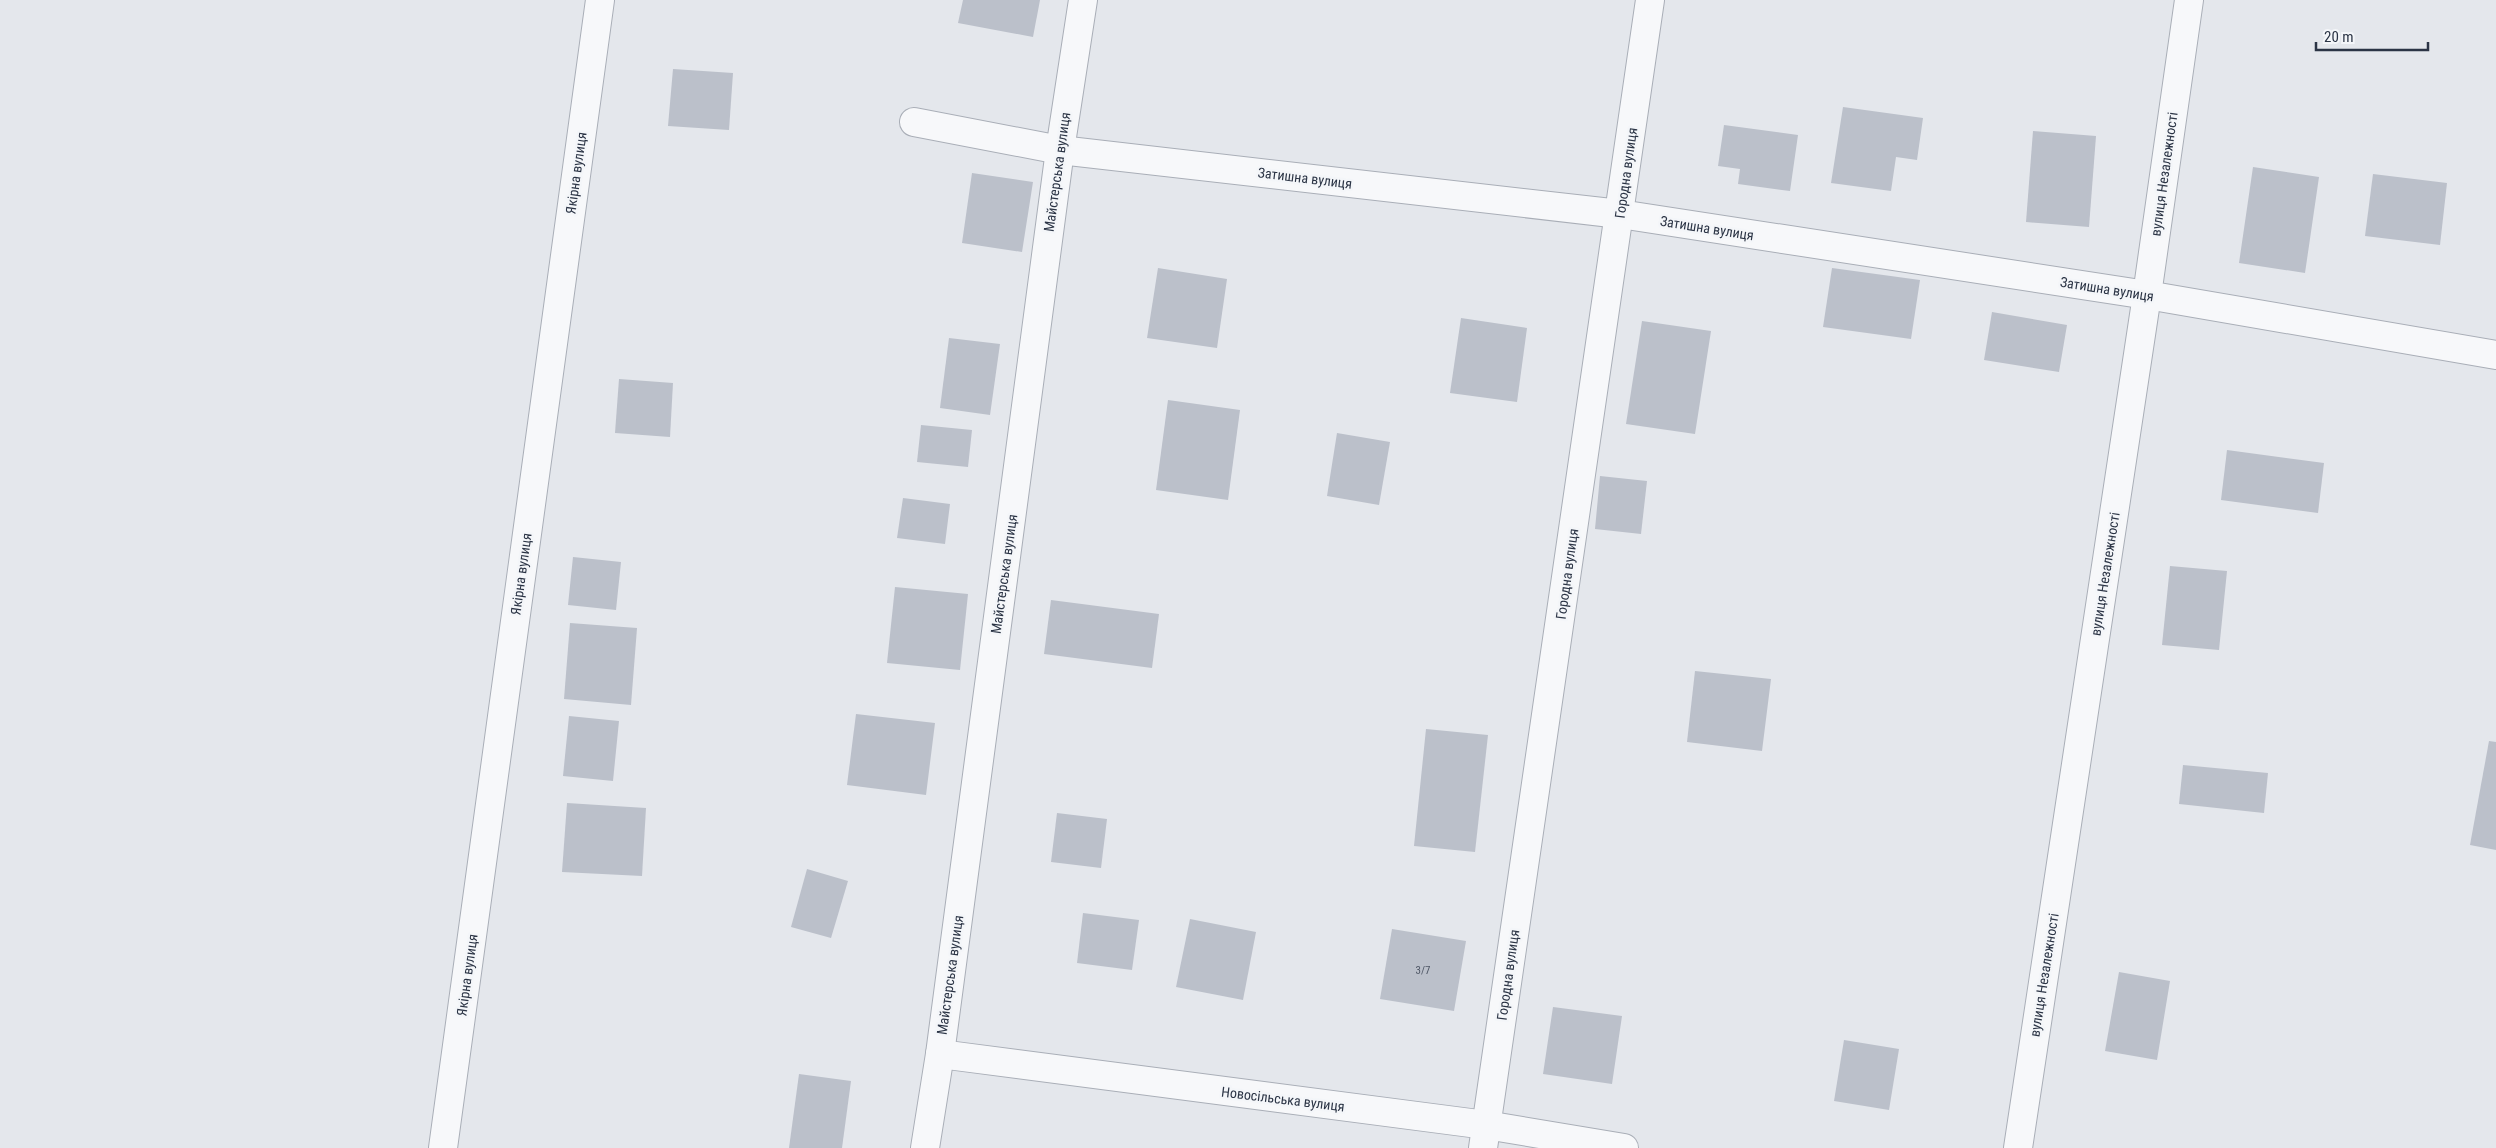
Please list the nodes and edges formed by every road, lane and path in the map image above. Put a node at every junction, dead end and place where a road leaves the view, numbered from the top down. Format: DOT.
graph roads {
  1 [pos="600,0"];
  2 [pos="1083,0"];
  3 [pos="1650,0"];
  4 [pos="2189,0"];
  5 [pos="914,122"];
  6 [pos="1060,150"];
  7 [pos="1620,214"];
  8 [pos="2147,295"];
  9 [pos="2496,355"];
  10 [pos="940,1054"];
  11 [pos="1485,1137"];
  12 [pos="443,1148"];
  13 [pos="925,1148"];
  14 [pos="1624,1148"];
  15 [pos="2018,1148"];
  1 -- 12 [label="street, Якірна вулиця"];
  2 -- 6 [label="street, Майстерська вулиця"];
  3 -- 7 [label="street, Городна вулиця"];
  4 -- 8 [label="street, вулиця Незалежності"];
  5 -- 6 [label="street, Затишна вулиця"];
  6 -- 7 [label="street, Затишна вулиця"];
  6 -- 10 [label="street, Майстерська вулиця"];
  7 -- 8 [label="street, Затишна вулиця"];
  7 -- 11 [label="street, Городна вулиця"];
  8 -- 9 [label="street, Затишна вулиця"];
  8 -- 15 [label="street, вулиця Незалежності"];
  10 -- 11 [label="street, Новосільська вулиця"];
  10 -- 13 [label="street, Майстерська вулиця"];
  11 -- 14 [label="street, Новосільська вулиця"];
}
